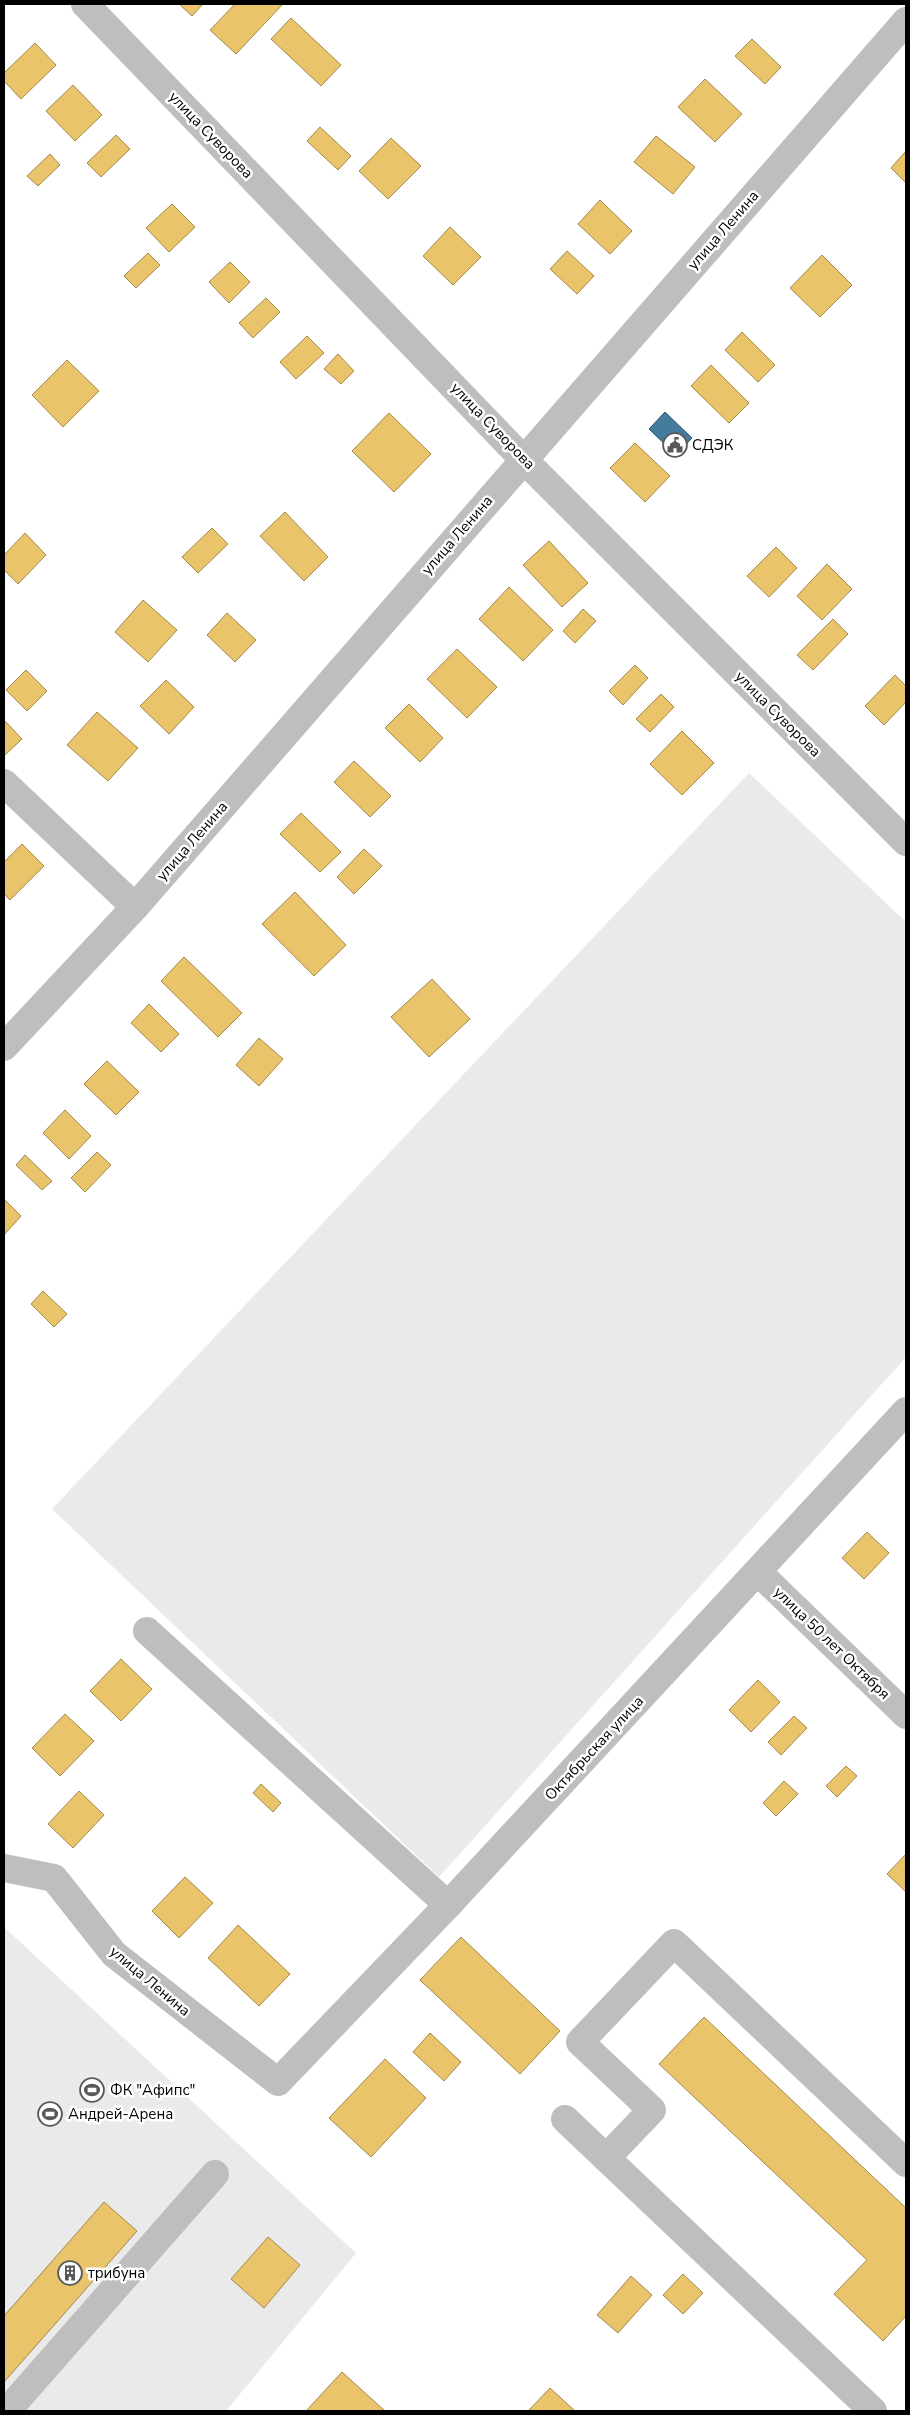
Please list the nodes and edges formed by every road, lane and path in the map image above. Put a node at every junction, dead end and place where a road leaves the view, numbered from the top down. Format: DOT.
graph roads {
  1 [pos="85,4"];
  2 [pos="906,21"];
  3 [pos="524,458"];
  4 [pos="4,783"];
  5 [pos="906,842"];
  6 [pos="135,907"];
  7 [pos="4,1047"];
  8 [pos="906,1411"];
  9 [pos="758,1572"];
  10 [pos="147,1631"];
  11 [pos="906,1716"];
  12 [pos="4,1868"];
  13 [pos="448,1904"];
  14 [pos="278,2082"];
  15 [pos="565,2119"];
  16 [pos="606,2158"];
  17 [pos="906,2162"];
  18 [pos="215,2174"];
  19 [pos="7,2411"];
  20 [pos="874,2411"];
  1 -- 3 [label="street, улица Суворова"];
  2 -- 3 [label="street, улица Ленина"];
  3 -- 5 [label="street, улица Суворова"];
  3 -- 6 [label="street, улица Ленина"];
  4 -- 6 [label="street"];
  6 -- 7 [label="street, улица Ленина"];
  8 -- 9 [label="street, Октябрьская улица"];
  9 -- 11 [label="street, улица 50 лет Октября"];
  9 -- 13 [label="street, Октябрьская улица"];
  10 -- 13 [label="street"];
  12 -- 14 [label="street, улица Ленина"];
  13 -- 14 [label="street, Октябрьская улица"];
  15 -- 16 [label="street"];
  16 -- 17 [label="street"];
  16 -- 20 [label="street"];
  18 -- 19 [label="street"];
}
